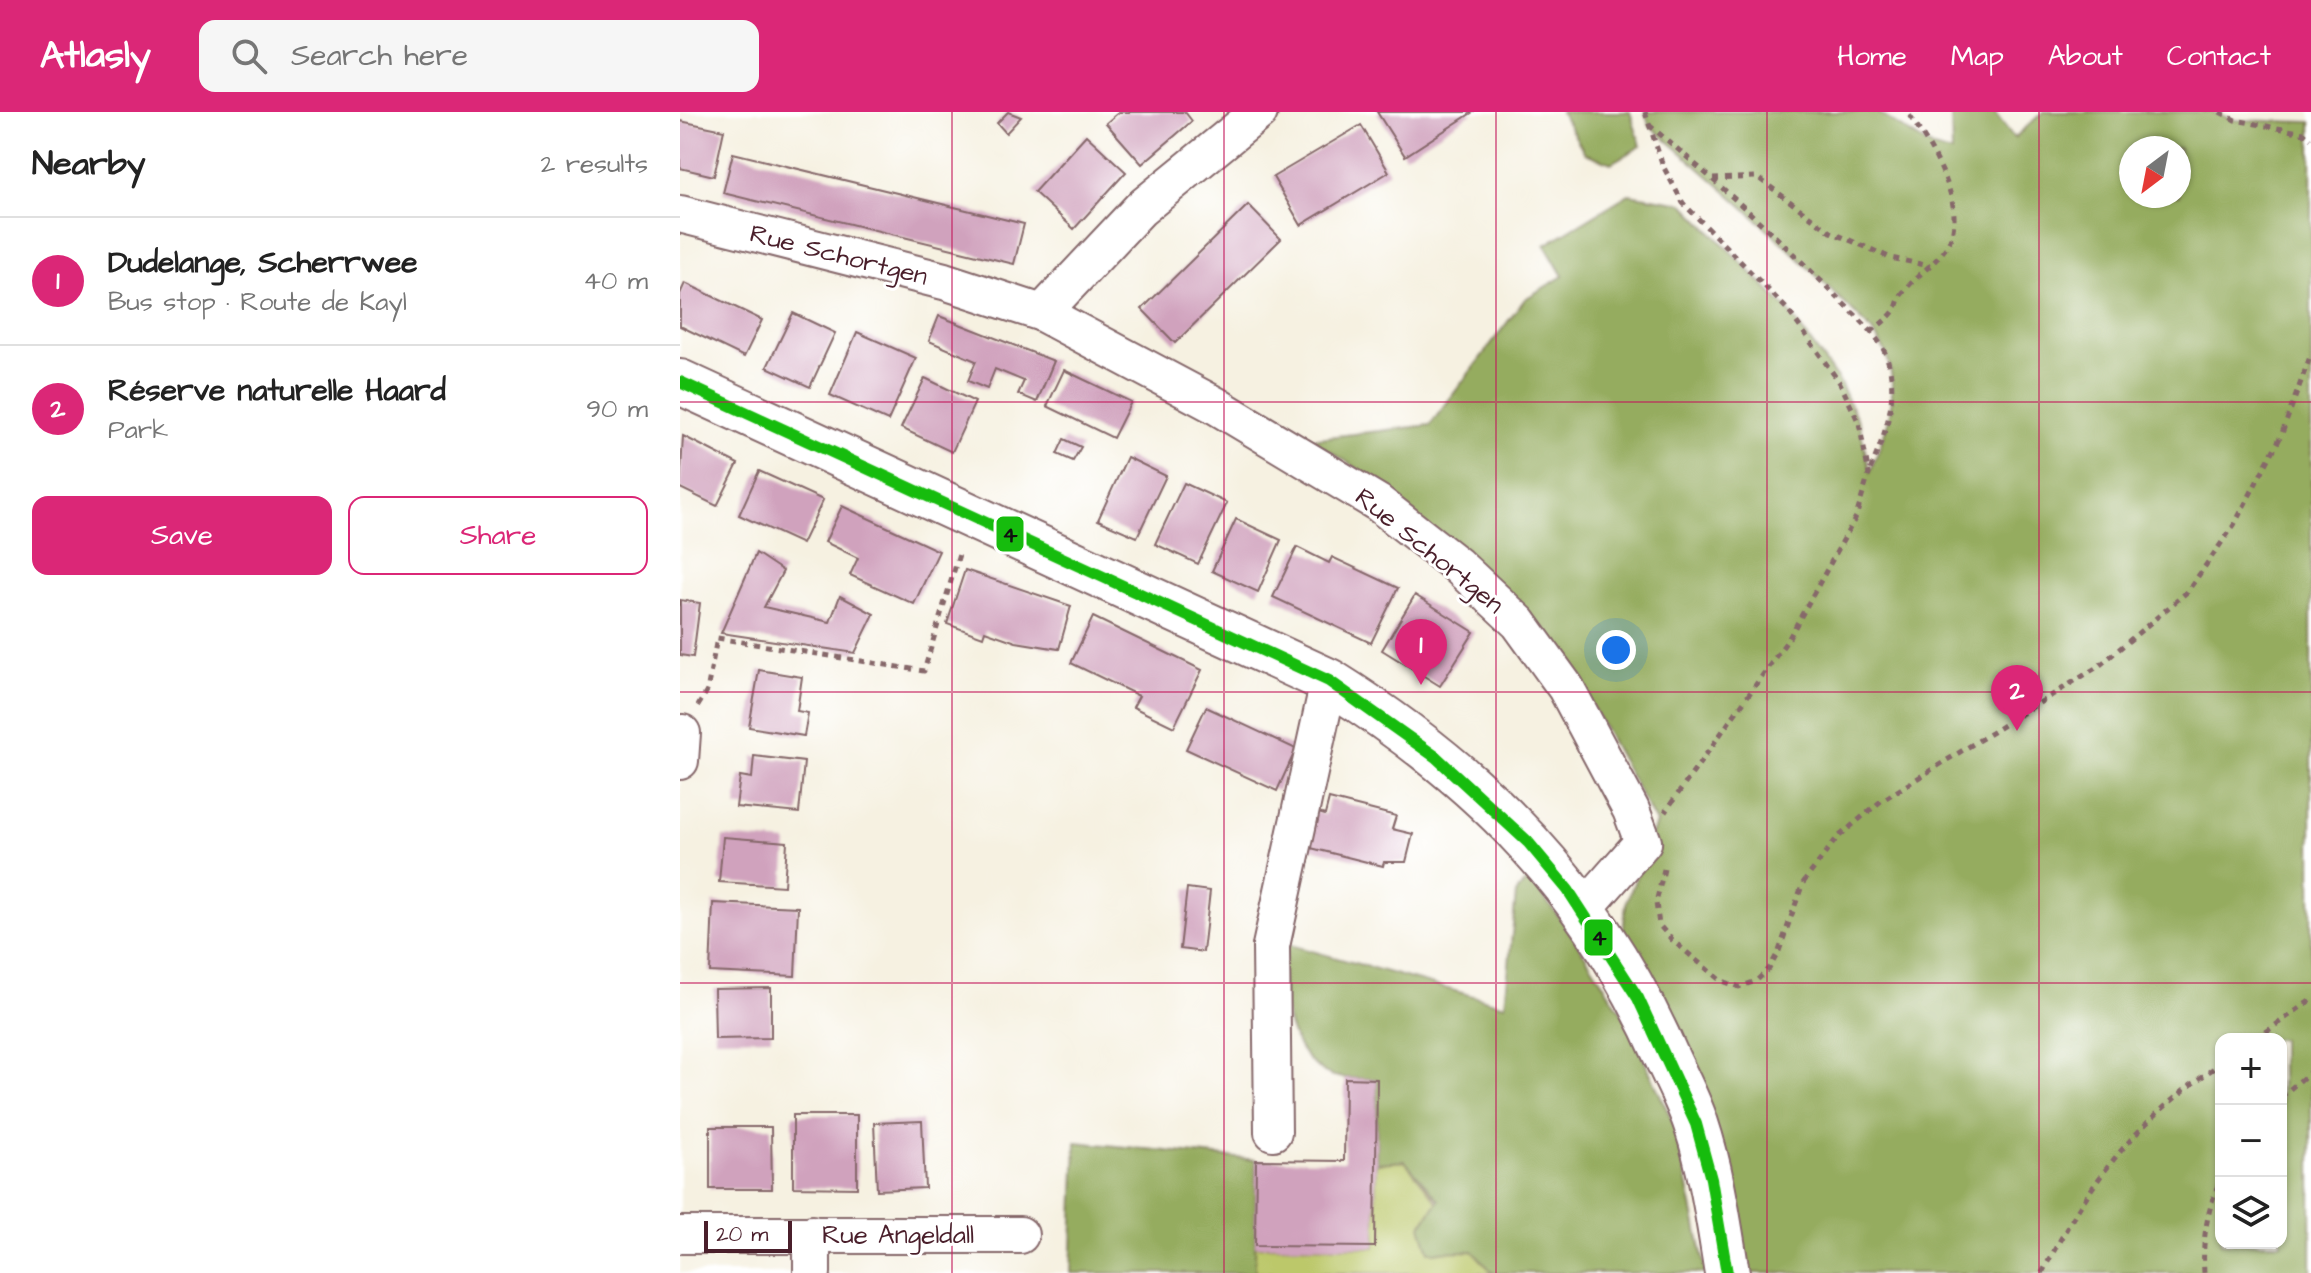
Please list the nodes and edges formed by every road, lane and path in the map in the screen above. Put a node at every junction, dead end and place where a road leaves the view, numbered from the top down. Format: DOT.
graph roads {
  1 [pos="1259,112"];
  2 [pos="1645,112"];
  3 [pos="1907,112"];
  4 [pos="2220,112"];
  5 [pos="1649,125"];
  6 [pos="2311,139"];
  7 [pos="1713,179"];
  8 [pos="680,214"];
  9 [pos="1931,266"];
  10 [pos="1042,313"];
  11 [pos="1871,332"];
  12 [pos="2311,354"];
  13 [pos="680,382"];
  14 [pos="1869,474"];
  15 [pos="974,517"];
  16 [pos="1329,681"];
  17 [pos="681,747"];
  18 [pos="1654,852"];
  19 [pos="1584,909"];
  20 [pos="2311,1000"];
  21 [pos="2264,1033"];
  22 [pos="2215,1067"];
  23 [pos="2311,1071"];
  24 [pos="2287,1092"];
  25 [pos="1273,1132"];
  26 [pos="2215,1192"];
  27 [pos="812,1234"];
  28 [pos="680,1235"];
  29 [pos="1020,1235"];
  30 [pos="812,1273"];
  31 [pos="1727,1273"];
  32 [pos="2042,1273"];
  33 [pos="2204,1273"];
  1 -- 10 [label="street"];
  2 -- 5 [label="path"];
  3 -- 9 [label="path"];
  4 -- 6 [label="path"];
  5 -- 7 [label="path"];
  5 -- 14 [label="path"];
  7 -- 9 [label="path"];
  7 -- 11 [label="path"];
  8 -- 10 [label="street, Rue Schortgen"];
  9 -- 11 [label="path"];
  10 -- 18 [label="street, Rue Schortgen"];
  11 -- 14 [label="path"];
  12 -- 18 [label="path"];
  13 -- 15 [label="main road"];
  14 -- 18 [label="path"];
  15 -- 16 [label="main road"];
  15 -- 17 [label="path"];
  16 -- 19 [label="main road"];
  16 -- 25 [label="street"];
  18 -- 19 [label="street"];
  19 -- 31 [label="main road"];
  20 -- 21 [label="path"];
  22 -- 32 [label="path"];
  23 -- 24 [label="path"];
  26 -- 33 [label="path"];
  27 -- 28 [label="street, Rue Angeldall"];
  27 -- 29 [label="street, Rue Angeldall"];
  27 -- 30 [label="street"];
}
